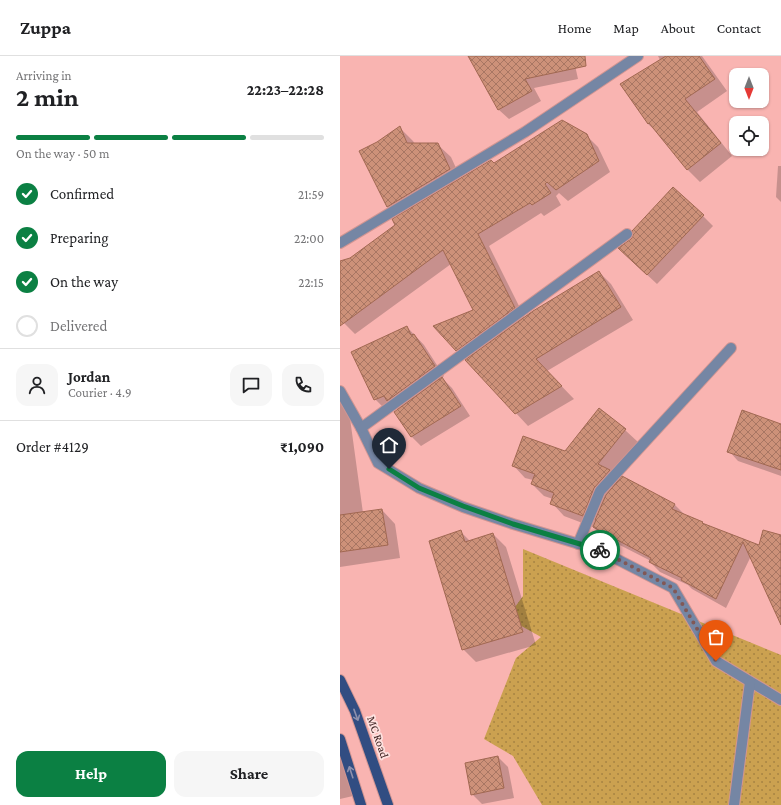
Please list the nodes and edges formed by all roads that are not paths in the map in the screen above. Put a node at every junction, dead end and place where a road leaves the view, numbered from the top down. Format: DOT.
graph roads {
  1 [pos="638,56"];
  2 [pos="627,234"];
  3 [pos="340,243"];
  4 [pos="731,348"];
  5 [pos="340,391"];
  6 [pos="361,428"];
  7 [pos="578,544"];
  8 [pos="340,680"];
  9 [pos="750,682"];
  10 [pos="781,700"];
  11 [pos="340,739"];
  12 [pos="361,805"];
  13 [pos="388,805"];
  14 [pos="734,805"];
  1 -- 3 [label="street"];
  2 -- 6 [label="street"];
  4 -- 7 [label="street"];
  5 -- 6 [label="street"];
  6 -- 7 [label="street"];
  7 -- 9 [label="street"];
  8 -- 13 [label="main road, MC Road, one-way"];
  9 -- 10 [label="street"];
  9 -- 14 [label="street"];
  12 -- 11 [label="main road, one-way"];
}
